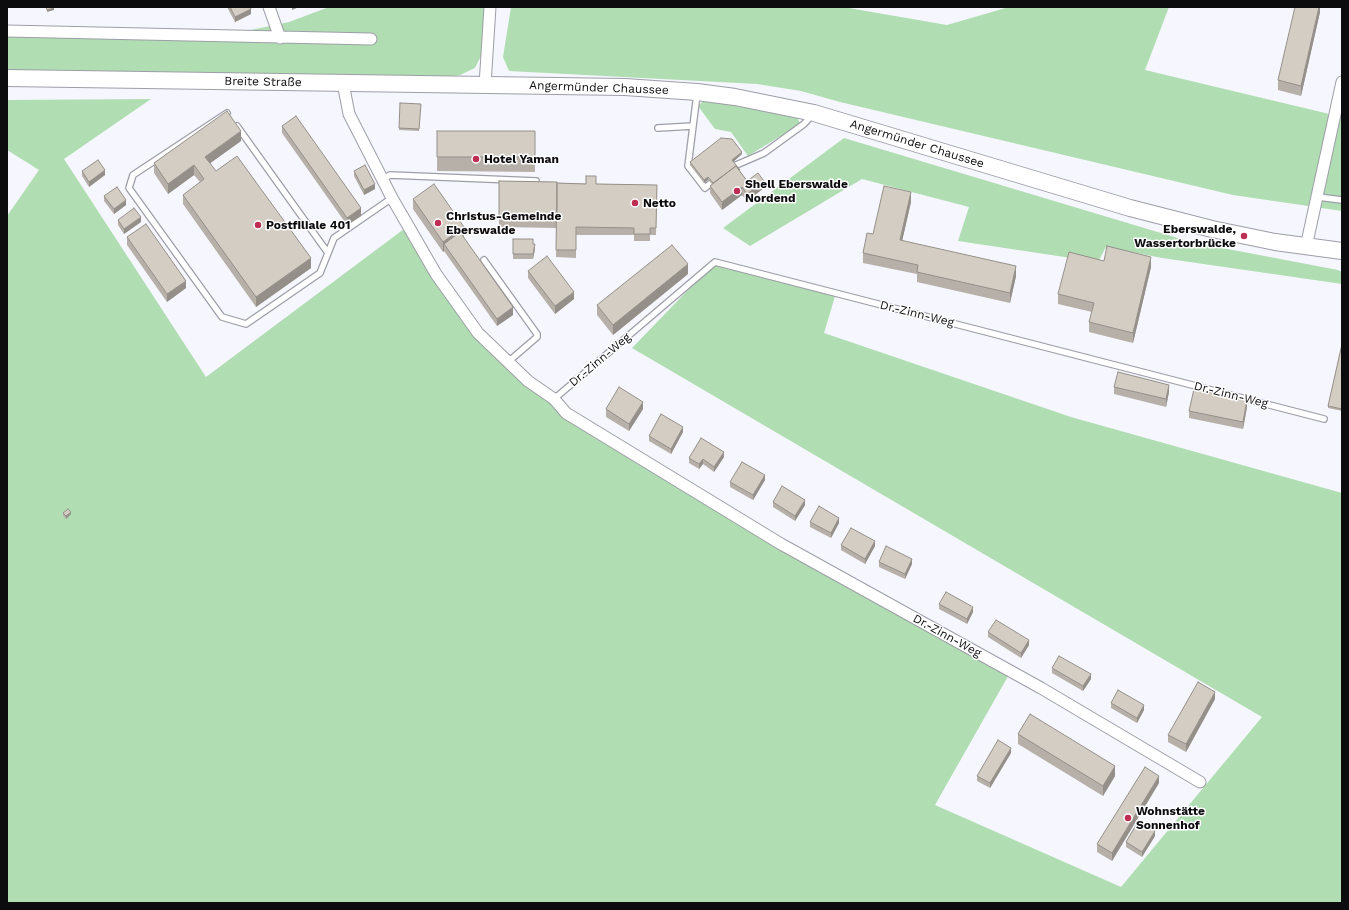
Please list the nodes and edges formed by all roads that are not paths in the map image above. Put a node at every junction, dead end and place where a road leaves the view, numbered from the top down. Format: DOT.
graph roads {
  1 [pos="269,7"];
  2 [pos="490,7"];
  3 [pos="7,31"];
  4 [pos="280,38"];
  5 [pos="371,39"];
  6 [pos="7,78"];
  7 [pos="1342,82"];
  8 [pos="344,83"];
  9 [pos="485,85"];
  10 [pos="520,86"];
  11 [pos="697,92"];
  12 [pos="814,113"];
  13 [pos="1339,116"];
  14 [pos="693,126"];
  15 [pos="658,128"];
  16 [pos="734,166"];
  17 [pos="383,179"];
  18 [pos="536,181"];
  19 [pos="711,183"];
  20 [pos="1318,197"];
  21 [pos="392,198"];
  22 [pos="1342,200"];
  23 [pos="1306,247"];
  24 [pos="1342,251"];
  25 [pos="328,253"];
  26 [pos="484,260"];
  27 [pos="508,362"];
  28 [pos="554,399"];
  29 [pos="1324,419"];
  30 [pos="1200,782"];
  1 -- 4 [label="street"];
  2 -- 9 [label="street"];
  3 -- 4 [label="street"];
  4 -- 5 [label="street"];
  6 -- 8 [label="main road, Breite Straße"];
  7 -- 13 [label="street"];
  8 -- 9 [label="main road, Breite Straße"];
  8 -- 17 [label="street, Dr.-Zinn-Weg"];
  9 -- 10 [label="main road, Breite Straße"];
  10 -- 11 [label="main road, Angermünder Chaussee"];
  11 -- 12 [label="main road, Angermünder Chaussee"];
  11 -- 14 [label="lane"];
  12 -- 16 [label="lane"];
  12 -- 23 [label="main road, Angermünder Chaussee"];
  13 -- 20 [label="street"];
  14 -- 15 [label="lane"];
  14 -- 19 [label="lane"];
  17 -- 18 [label="lane"];
  17 -- 21 [label="street, Dr.-Zinn-Weg"];
  20 -- 22 [label="lane"];
  20 -- 23 [label="street"];
  21 -- 25 [label="lane"];
  21 -- 27 [label="street, Dr.-Zinn-Weg"];
  23 -- 24 [label="main road, Angermünder Chaussee"];
  25 -- 25 [label="lane"];
  26 -- 27 [label="lane"];
  27 -- 28 [label="street, Dr.-Zinn-Weg"];
  28 -- 29 [label="lane, Dr.-Zinn-Weg"];
  28 -- 30 [label="street, Dr.-Zinn-Weg"];
}
